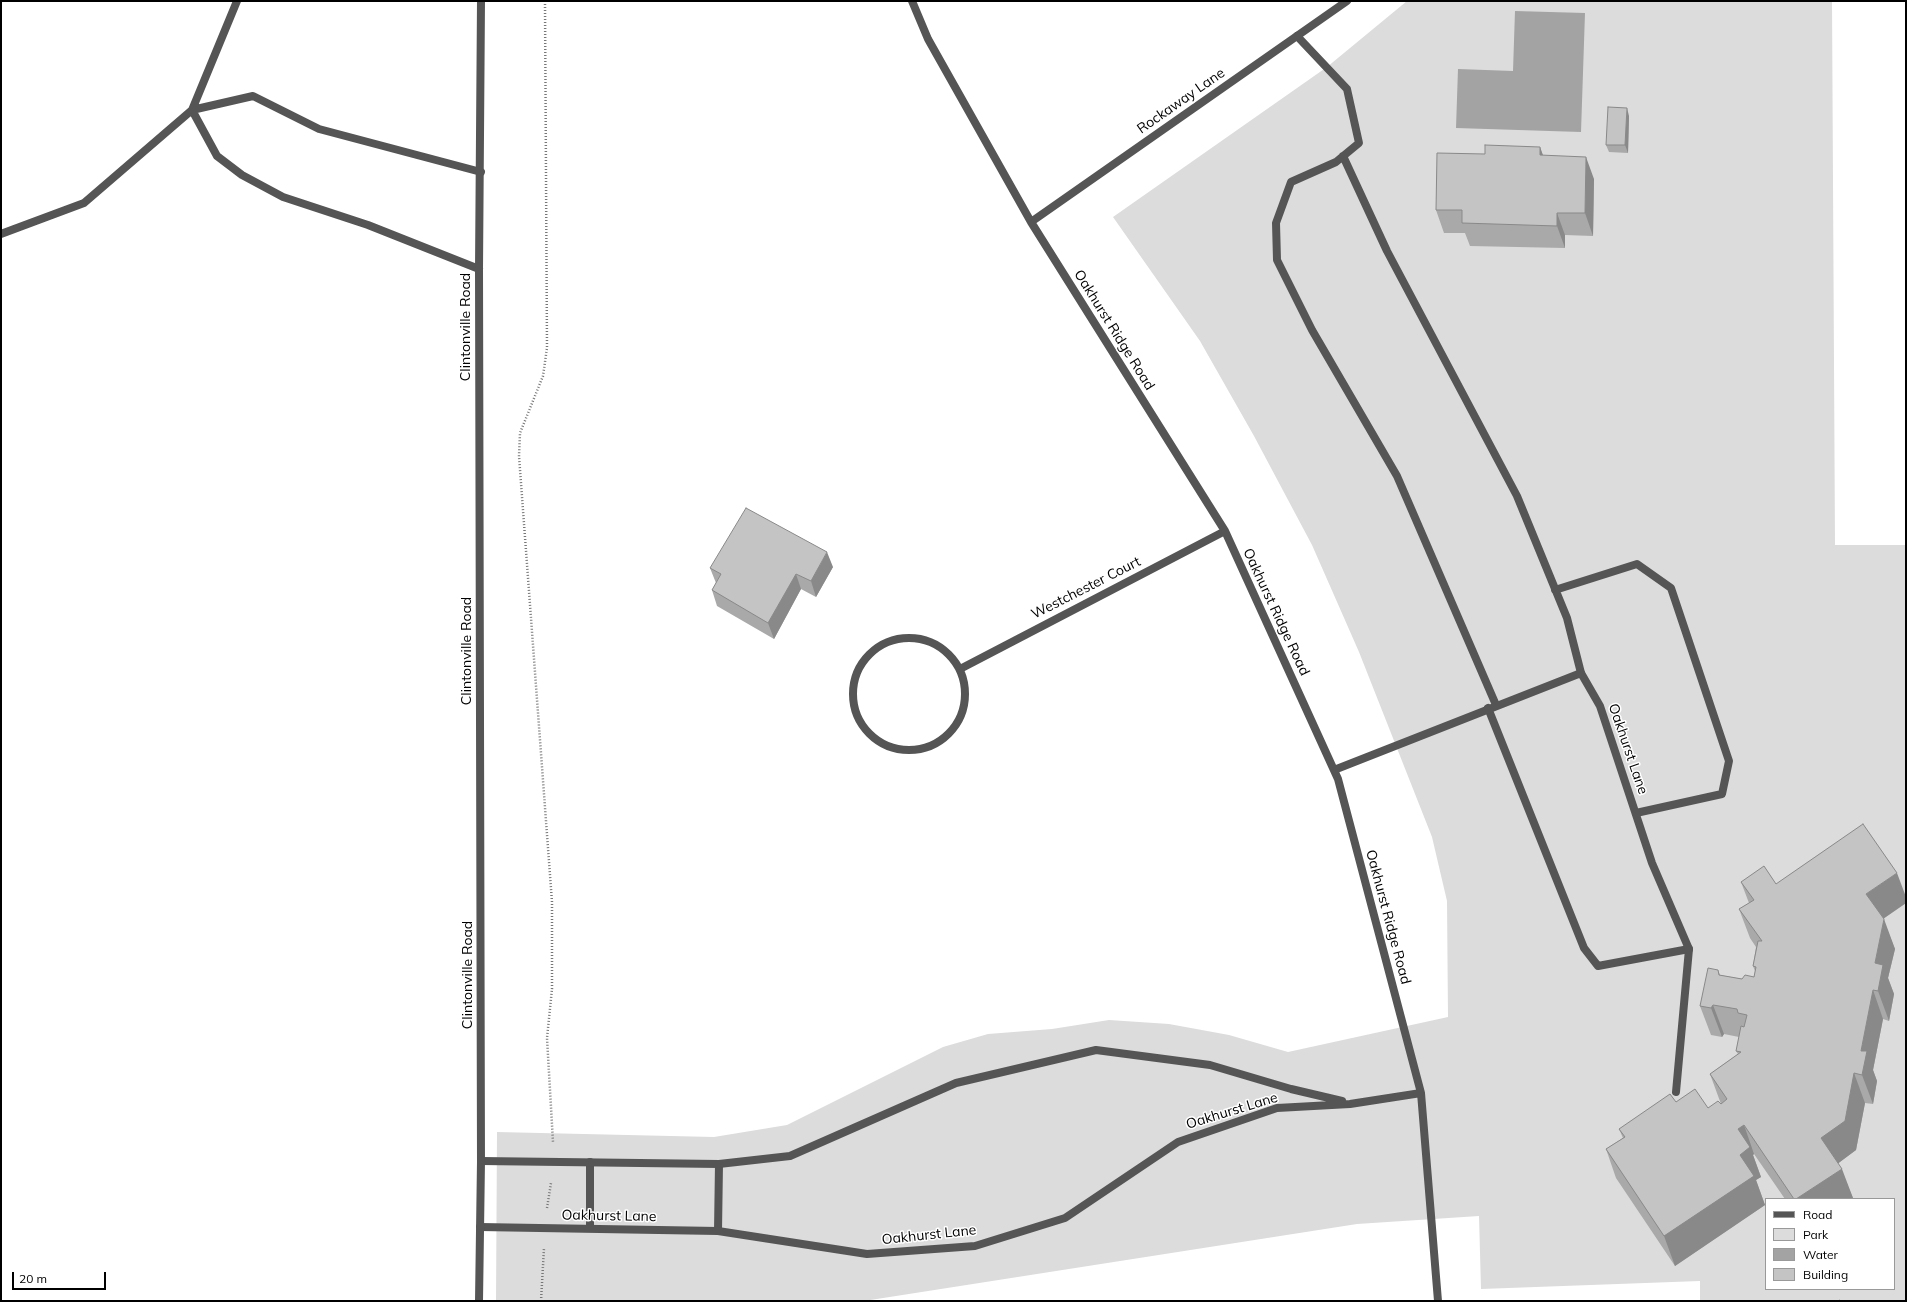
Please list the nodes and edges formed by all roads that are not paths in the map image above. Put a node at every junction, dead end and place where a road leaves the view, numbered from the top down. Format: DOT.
graph roads {
  1 [pos="237,1"];
  2 [pos="481,1"];
  3 [pos="912,1"];
  4 [pos="1347,1"];
  5 [pos="1297,36"];
  6 [pos="192,110"];
  7 [pos="1344,156"];
  8 [pos="481,172"];
  9 [pos="1031,222"];
  10 [pos="1,234"];
  11 [pos="479,269"];
  12 [pos="1225,531"];
  13 [pos="1555,590"];
  14 [pos="960,669"];
  15 [pos="1581,673"];
  16 [pos="1492,707"];
  17 [pos="1334,770"];
  18 [pos="1636,813"];
  19 [pos="1689,949"];
  20 [pos="1676,1092"];
  21 [pos="1421,1093"];
  22 [pos="1350,1104"];
  23 [pos="481,1161"];
  24 [pos="590,1162"];
  25 [pos="719,1164"];
  26 [pos="480,1227"];
  27 [pos="590,1228"];
  28 [pos="718,1231"];
  29 [pos="479,1301"];
  30 [pos="1438,1301"];
  1 -- 6 [label="street"];
  2 -- 8 [label="street, Clintonville Road"];
  3 -- 9 [label="street, Oakhurst Ridge Road"];
  4 -- 5 [label="street, Rockaway Lane"];
  5 -- 7 [label="street"];
  5 -- 9 [label="street, Rockaway Lane"];
  6 -- 8 [label="street"];
  6 -- 10 [label="street"];
  6 -- 11 [label="street"];
  7 -- 13 [label="street, Oakhurst Lane"];
  7 -- 16 [label="street"];
  8 -- 11 [label="street, Clintonville Road"];
  9 -- 12 [label="street, Oakhurst Ridge Road"];
  11 -- 23 [label="street, Clintonville Road"];
  12 -- 14 [label="street, Westchester Court"];
  12 -- 17 [label="street, Oakhurst Ridge Road"];
  13 -- 15 [label="street, Oakhurst Lane"];
  13 -- 18 [label="street"];
  14 -- 14 [label="street"];
  15 -- 16 [label="street"];
  15 -- 18 [label="street, Oakhurst Lane"];
  16 -- 17 [label="street"];
  16 -- 19 [label="street"];
  17 -- 21 [label="street, Oakhurst Ridge Road"];
  18 -- 19 [label="street, Oakhurst Lane"];
  19 -- 20 [label="street, Oakhurst Lane"];
  21 -- 22 [label="street, Oakhurst Lane"];
  21 -- 30 [label="street, Oakhurst Ridge Road"];
  22 -- 25 [label="street, Oakhurst Lane"];
  22 -- 28 [label="street, Oakhurst Lane"];
  23 -- 24 [label="street, Oakhurst Lane"];
  23 -- 26 [label="street, Clintonville Road"];
  24 -- 25 [label="street, Oakhurst Lane"];
  24 -- 27 [label="street"];
  25 -- 28 [label="street"];
  26 -- 27 [label="street, Oakhurst Lane"];
  26 -- 29 [label="street, Clintonville Road"];
  27 -- 28 [label="street, Oakhurst Lane"];
}
